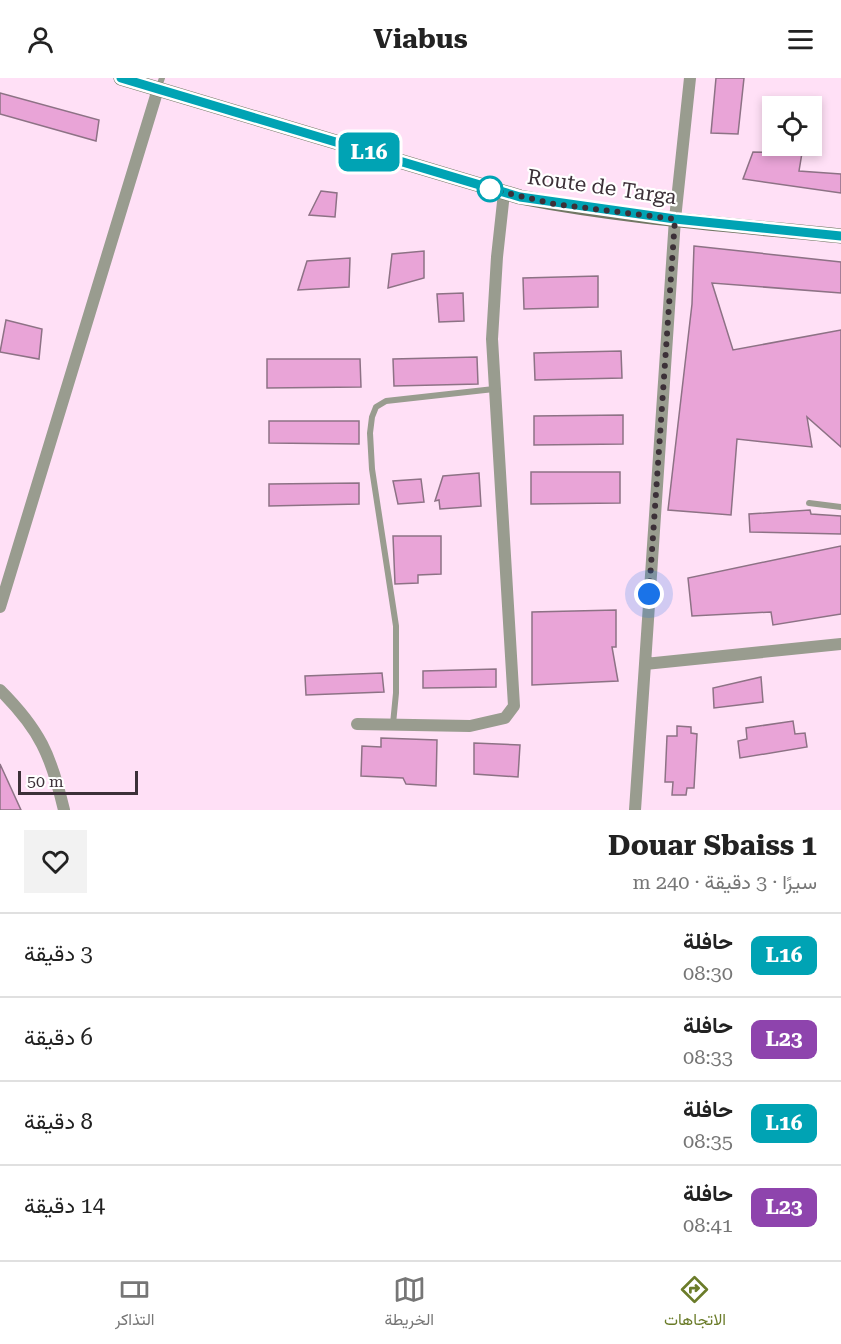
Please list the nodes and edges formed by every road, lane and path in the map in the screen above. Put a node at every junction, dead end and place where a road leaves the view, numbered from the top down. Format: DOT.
graph roads {
  1 [pos="121,78"];
  2 [pos="690,78"];
  3 [pos="160,84"];
  4 [pos="504,193"];
  5 [pos="675,219"];
  6 [pos="841,236"];
  7 [pos="494,389"];
  8 [pos="809,504"];
  9 [pos="841,507"];
  10 [pos="0,607"];
  11 [pos="841,644"];
  12 [pos="645,664"];
  13 [pos="0,690"];
  14 [pos="357,724"];
  15 [pos="393,724"];
  16 [pos="64,810"];
  17 [pos="634,810"];
  1 -- 3 [label="main road, Route de Targa"];
  2 -- 5 [label="street"];
  3 -- 4 [label="main road, Route de Targa"];
  3 -- 10 [label="street"];
  4 -- 5 [label="main road, Route de Targa"];
  4 -- 7 [label="street"];
  5 -- 6 [label="main road, Route de Targa"];
  5 -- 12 [label="street"];
  7 -- 15 [label="lane"];
  7 -- 15 [label="street"];
  8 -- 9 [label="lane"];
  11 -- 12 [label="street"];
  12 -- 17 [label="street"];
  13 -- 16 [label="street"];
  14 -- 15 [label="street"];
}
